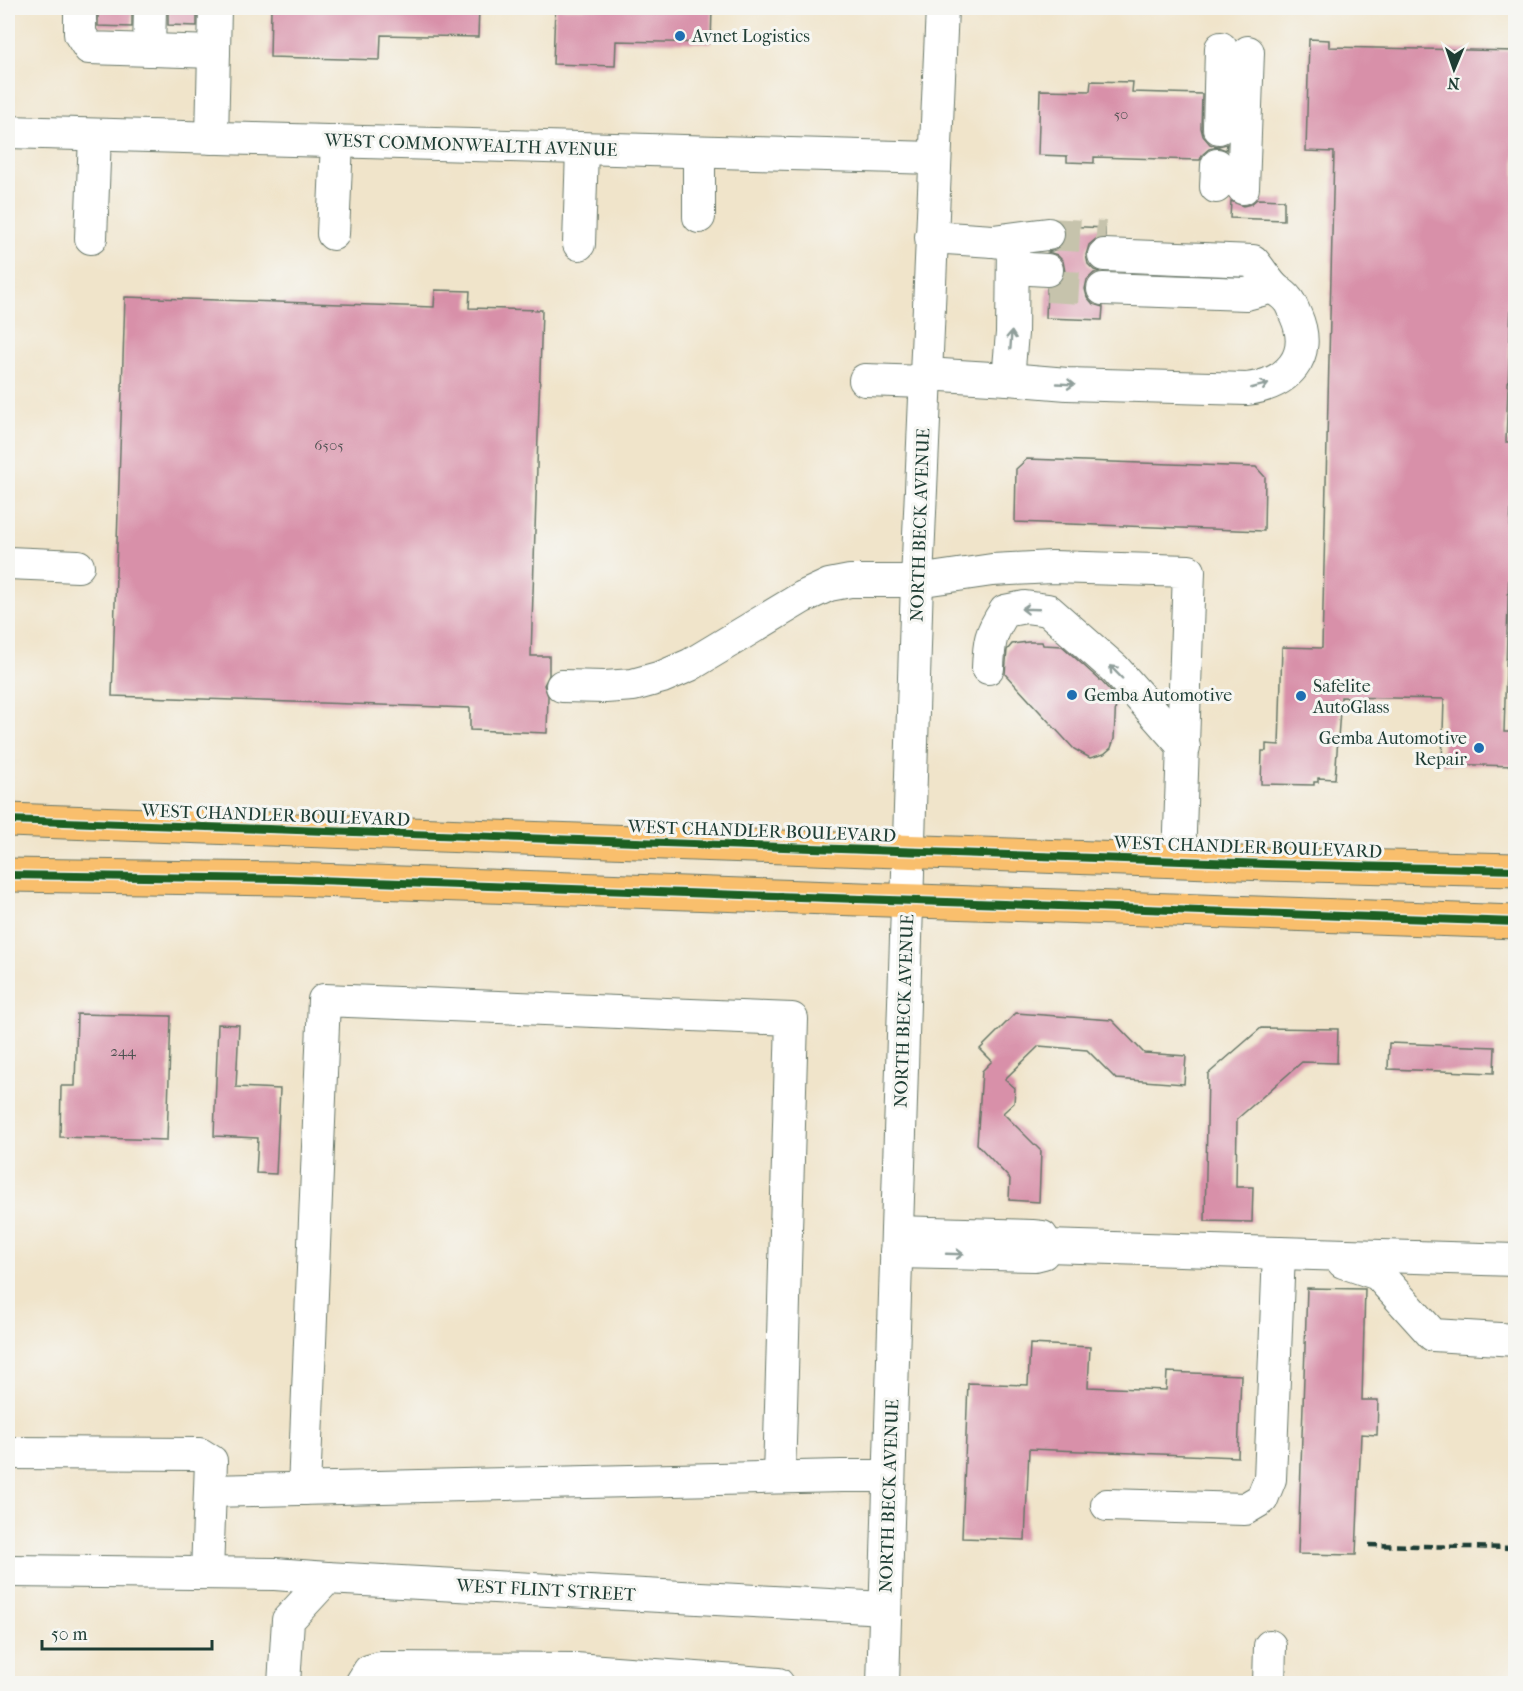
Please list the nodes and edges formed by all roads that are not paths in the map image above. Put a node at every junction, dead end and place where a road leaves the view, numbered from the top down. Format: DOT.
graph roads {
  1 [pos="80,8"];
  2 [pos="150,8"];
  3 [pos="215,8"];
  4 [pos="942,8"];
  5 [pos="149,50"];
  6 [pos="214,52"];
  7 [pos="1224,129"];
  8 [pos="8,132"];
  9 [pos="95,135"];
  10 [pos="212,138"];
  11 [pos="337,141"];
  12 [pos="582,148"];
  13 [pos="699,152"];
  14 [pos="934,158"];
  15 [pos="1226,179"];
  16 [pos="699,218"];
  17 [pos="333,234"];
  18 [pos="931,237"];
  19 [pos="91,238"];
  20 [pos="579,244"];
  21 [pos="1008,262"];
  22 [pos="1273,286"];
  23 [pos="925,378"];
  24 [pos="1008,379"];
  25 [pos="865,380"];
  26 [pos="8,563"];
  27 [pos="78,567"];
  28 [pos="917,581"];
  29 [pos="988,668"];
  30 [pos="562,686"];
  31 [pos="1184,747"];
  32 [pos="8,820"];
  33 [pos="909,851"];
  34 [pos="1179,860"];
  35 [pos="1515,870"];
  36 [pos="8,874"];
  37 [pos="907,900"];
  38 [pos="1515,922"];
  39 [pos="897,1242"];
  40 [pos="1280,1252"];
  41 [pos="1317,1253"];
  42 [pos="1515,1260"];
  43 [pos="1515,1340"];
  44 [pos="8,1453"];
  45 [pos="889,1476"];
  46 [pos="779,1477"];
  47 [pos="304,1489"];
  48 [pos="210,1491"];
  49 [pos="1107,1505"];
  50 [pos="8,1571"];
  51 [pos="207,1573"];
  52 [pos="327,1578"];
  53 [pos="885,1608"];
  54 [pos="1270,1646"];
  55 [pos="284,1683"];
  56 [pos="361,1683"];
  57 [pos="778,1683"];
  58 [pos="883,1683"];
  59 [pos="1269,1683"];
  1 -- 5 [label="street"];
  2 -- 5 [label="street"];
  3 -- 6 [label="street"];
  4 -- 14 [label="street, NORTH BECK AVENUE"];
  5 -- 6 [label="street"];
  6 -- 10 [label="street"];
  7 -- 15 [label="street"];
  8 -- 9 [label="street, WEST COMMONWEALTH AVENUE"];
  9 -- 10 [label="street, WEST COMMONWEALTH AVENUE"];
  9 -- 19 [label="street"];
  10 -- 11 [label="street, WEST COMMONWEALTH AVENUE"];
  11 -- 12 [label="street, WEST COMMONWEALTH AVENUE"];
  11 -- 17 [label="street"];
  12 -- 13 [label="street, WEST COMMONWEALTH AVENUE"];
  12 -- 20 [label="street"];
  13 -- 14 [label="street, WEST COMMONWEALTH AVENUE"];
  13 -- 16 [label="street"];
  14 -- 18 [label="street, NORTH BECK AVENUE"];
  18 -- 21 [label="street"];
  18 -- 23 [label="street, NORTH BECK AVENUE"];
  21 -- 21 [label="street"];
  24 -- 21 [label="street, one-way"];
  22 -- 22 [label="street"];
  24 -- 22 [label="street, one-way"];
  23 -- 24 [label="street"];
  23 -- 25 [label="street"];
  23 -- 28 [label="street, NORTH BECK AVENUE"];
  26 -- 27 [label="street"];
  28 -- 30 [label="street"];
  28 -- 31 [label="street"];
  28 -- 33 [label="street, NORTH BECK AVENUE"];
  31 -- 29 [label="street, one-way"];
  31 -- 34 [label="street"];
  32 -- 33 [label="main road, WEST CHANDLER BOULEVARD"];
  33 -- 34 [label="main road, WEST CHANDLER BOULEVARD"];
  33 -- 37 [label="street, NORTH BECK AVENUE"];
  34 -- 35 [label="main road, WEST CHANDLER BOULEVARD"];
  36 -- 37 [label="main road"];
  37 -- 38 [label="main road"];
  37 -- 39 [label="street, NORTH BECK AVENUE"];
  39 -- 40 [label="street"];
  39 -- 45 [label="street, NORTH BECK AVENUE"];
  40 -- 41 [label="street"];
  40 -- 49 [label="street"];
  41 -- 42 [label="street"];
  41 -- 43 [label="street"];
  44 -- 48 [label="street"];
  45 -- 46 [label="street"];
  45 -- 53 [label="street, NORTH BECK AVENUE"];
  46 -- 47 [label="street"];
  46 -- 47 [label="street"];
  47 -- 48 [label="street"];
  48 -- 51 [label="street"];
  50 -- 51 [label="street, WEST FLINT STREET"];
  51 -- 52 [label="street, WEST FLINT STREET"];
  52 -- 53 [label="street, WEST FLINT STREET"];
  52 -- 55 [label="street"];
  53 -- 58 [label="street, NORTH BECK AVENUE"];
  54 -- 59 [label="street"];
  56 -- 57 [label="street"];
}
